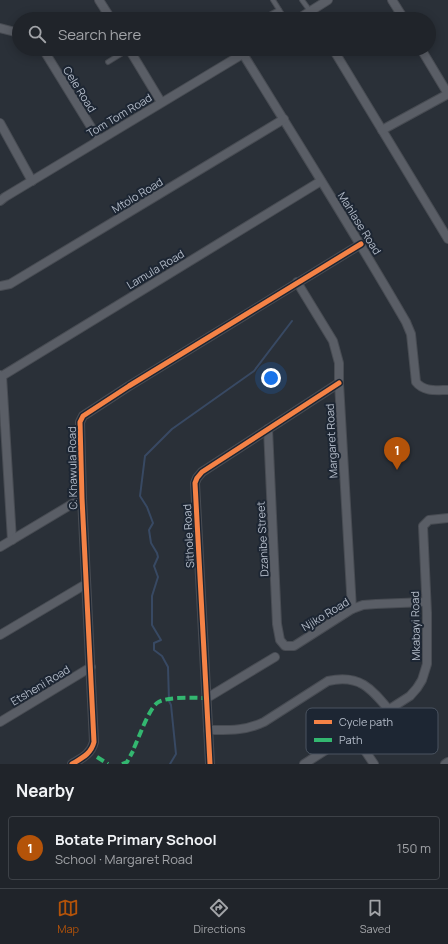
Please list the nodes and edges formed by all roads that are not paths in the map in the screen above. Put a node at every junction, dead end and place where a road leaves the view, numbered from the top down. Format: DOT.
graph roads {
  1 [pos="99,0"];
  2 [pos="273,0"];
  3 [pos="302,0"];
  4 [pos="328,0"];
  5 [pos="392,0"];
  6 [pos="279,10"];
  7 [pos="107,12"];
  8 [pos="275,12"];
  9 [pos="310,12"];
  10 [pos="315,12"];
  11 [pos="400,12"];
  12 [pos="0,28"];
  13 [pos="12,31"];
  14 [pos="46,56"];
  15 [pos="118,56"];
  16 [pos="133,56"];
  17 [pos="240,56"];
  18 [pos="244,56"];
  19 [pos="337,56"];
  20 [pos="425,56"];
  21 [pos="108,62"];
  22 [pos="448,94"];
  23 [pos="161,102"];
  24 [pos="284,119"];
  25 [pos="0,122"];
  26 [pos="382,130"];
  27 [pos="99,140"];
  28 [pos="320,180"];
  29 [pos="32,181"];
  30 [pos="0,201"];
  31 [pos="448,239"];
  32 [pos="361,244"];
  33 [pos="297,282"];
  34 [pos="0,286"];
  35 [pos="1,375"];
  36 [pos="339,383"];
  37 [pos="448,390"];
  38 [pos="268,429"];
  39 [pos="82,498"];
  40 [pos="448,518"];
  41 [pos="12,540"];
  42 [pos="0,547"];
  43 [pos="86,584"];
  44 [pos="426,602"];
  45 [pos="352,609"];
  46 [pos="0,635"];
  47 [pos="285,646"];
  48 [pos="276,656"];
  49 [pos="91,667"];
  50 [pos="207,698"];
  51 [pos="387,708"];
  52 [pos="392,708"];
  53 [pos="0,722"];
  54 [pos="208,730"];
  55 [pos="320,754"];
  56 [pos="367,754"];
  57 [pos="448,762"];
  58 [pos="72,764"];
  59 [pos="210,764"];
  60 [pos="304,764"];
  61 [pos="374,764"];
  62 [pos="445,764"];
  1 -- 7 [label="street"];
  2 -- 6 [label="lane"];
  3 -- 9 [label="lane"];
  4 -- 10 [label="street"];
  5 -- 11 [label="street"];
  6 -- 8 [label="lane"];
  12 -- 13 [label="street"];
  14 -- 27 [label="street, Cele Road"];
  15 -- 21 [label="lane"];
  16 -- 23 [label="street"];
  17 -- 23 [label="street, Tom Tom Road"];
  18 -- 24 [label="street, Mahlase Road"];
  19 -- 26 [label="street"];
  20 -- 22 [label="street"];
  22 -- 26 [label="street"];
  23 -- 27 [label="street, Tom Tom Road"];
  24 -- 28 [label="street, Mahlase Road"];
  24 -- 34 [label="street, Mtolo Road"];
  25 -- 29 [label="street"];
  26 -- 31 [label="street"];
  27 -- 29 [label="street, Tom Tom Road"];
  28 -- 32 [label="street, Mahlase Road"];
  28 -- 35 [label="street, Lamula Road"];
  29 -- 30 [label="street, Tom Tom Road"];
  32 -- 33 [label="street, C. Khawula Road"];
  32 -- 37 [label="street, Mahlase Road"];
  33 -- 36 [label="street, Margaret Road"];
  33 -- 39 [label="street, C. Khawula Road"];
  35 -- 41 [label="street"];
  36 -- 38 [label="street, Sithole Road"];
  36 -- 45 [label="street, Margaret Road"];
  38 -- 47 [label="street, Dzanibe Street"];
  38 -- 50 [label="street, Sithole Road"];
  39 -- 41 [label="street"];
  39 -- 43 [label="street, C. Khawula Road"];
  40 -- 44 [label="street, Mkabayi Road"];
  41 -- 42 [label="street"];
  43 -- 46 [label="street"];
  43 -- 49 [label="street, C. Khawula Road"];
  44 -- 45 [label="street, Njiko Road"];
  44 -- 52 [label="street, Mkabayi Road"];
  45 -- 47 [label="street, Njiko Road"];
  48 -- 50 [label="street"];
  49 -- 53 [label="street, Etsheni Road"];
  49 -- 58 [label="street, C. Khawula Road"];
  50 -- 54 [label="street, Sithole Road"];
  51 -- 54 [label="street"];
  54 -- 59 [label="street, Sithole Road"];
  55 -- 60 [label="street, Mkabayi Road"];
  56 -- 61 [label="street"];
  57 -- 62 [label="street"];
}
